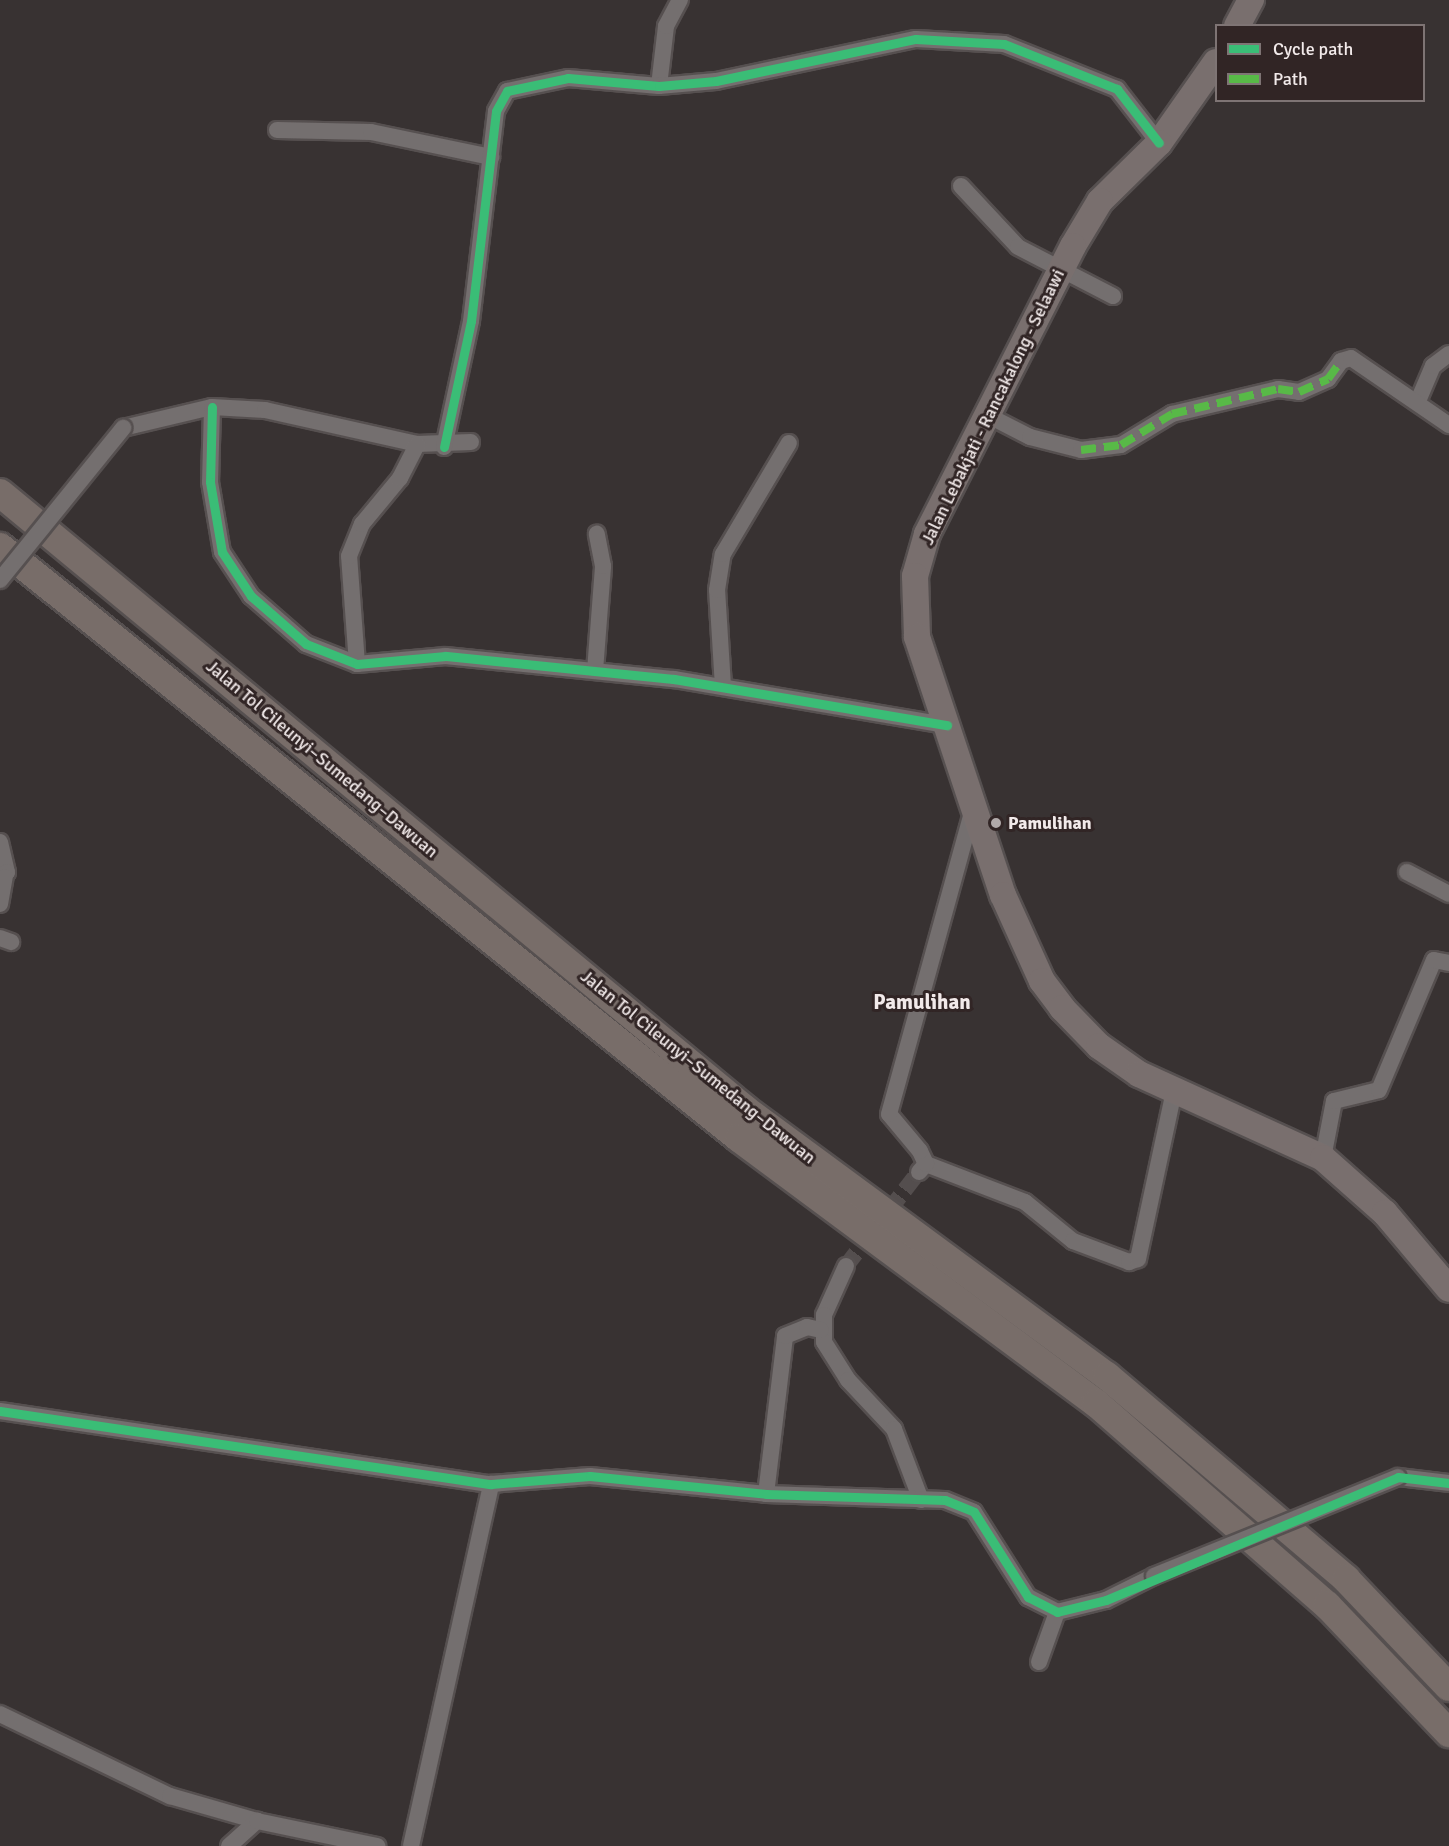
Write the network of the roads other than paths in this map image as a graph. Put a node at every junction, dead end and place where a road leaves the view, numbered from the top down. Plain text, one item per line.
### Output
1 (680, 0) edge
2 (1251, 0) edge
3 (1239, 24) edge
4 (1215, 64) edge
5 (659, 86) junction
6 (277, 130) dead end
7 (1159, 143) junction
8 (491, 156) junction
9 (961, 186) dead end
10 (1061, 269) junction
11 (1113, 296) dead end
12 (1449, 354) edge
13 (1418, 401) junction
14 (212, 407) junction
15 (987, 415) junction
16 (1449, 425) edge
17 (471, 442) dead end
18 (789, 443) dead end
19 (417, 444) junction
20 (444, 447) junction
21 (0, 493) edge
22 (597, 534) dead end
23 (0, 547) edge
24 (0, 580) edge
25 (357, 664) junction
26 (595, 671) junction
27 (723, 687) junction
28 (947, 725) junction
29 (974, 806) junction
30 (0, 842) edge
31 (1407, 872) dead end
32 (2, 877) edge
33 (1449, 894) edge
34 (0, 904) edge
35 (1449, 963) edge
36 (1174, 1091) junction
37 (1323, 1158) junction
38 (846, 1266) tunnel mouth
39 (1449, 1289) edge
40 (821, 1330) junction
41 (0, 1411) edge
42 (1449, 1483) edge
43 (491, 1484) junction
44 (766, 1494) junction
45 (921, 1500) junction
46 (1057, 1612) junction
47 (1040, 1662) dead end
48 (1449, 1687) edge
49 (0, 1714) edge
50 (1449, 1733) edge
51 (257, 1821) junction
52 (229, 1846) edge
53 (377, 1846) edge
54 (411, 1846) edge

1 - 5 street
2 - 3 main road
4 - 7 main road, Jalan Lebakjati - Rancakalong - Selaawi
5 - 7 street
5 - 8 street
6 - 8 street
7 - 10 main road, Jalan Lebakjati - Rancakalong - Selaawi
8 - 20 street
9 - 10 street
10 - 11 street
10 - 15 main road, Jalan Lebakjati - Rancakalong - Selaawi
12 - 13 street
13 - 15 street
13 - 16 street
14 - 19 street
14 - 24 street, bridge
14 - 25 street
15 - 28 main road, Jalan Lebakjati - Rancakalong - Selaawi
17 - 20 street
18 - 27 street
19 - 20 street
19 - 25 street
21 - 48 highway, Jalan Tol Cileunyi–Sumedang–Dawuan
22 - 26 street
23 - 50 highway, Jalan Tol Cileunyi–Sumedang–Dawuan
25 - 26 street
26 - 27 street
27 - 28 street
28 - 29 main road, Jalan Lebakjati - Rancakalong - Selaawi
29 - 36 main road, Jalan Lebakjati - Rancakalong - Selaawi
29 - 36 street
30 - 32 street
31 - 33 street
32 - 34 street
35 - 37 street
36 - 37 main road, Jalan Lebakjati - Rancakalong - Selaawi
37 - 39 main road, Jalan Lebakjati - Rancakalong - Selaawi
38 - 40 street
40 - 44 street
40 - 45 street
41 - 43 street
42 - 46 street, bridge
43 - 44 street
43 - 54 street
44 - 45 street
45 - 46 street
46 - 47 street
49 - 51 street
51 - 52 street
51 - 53 street

